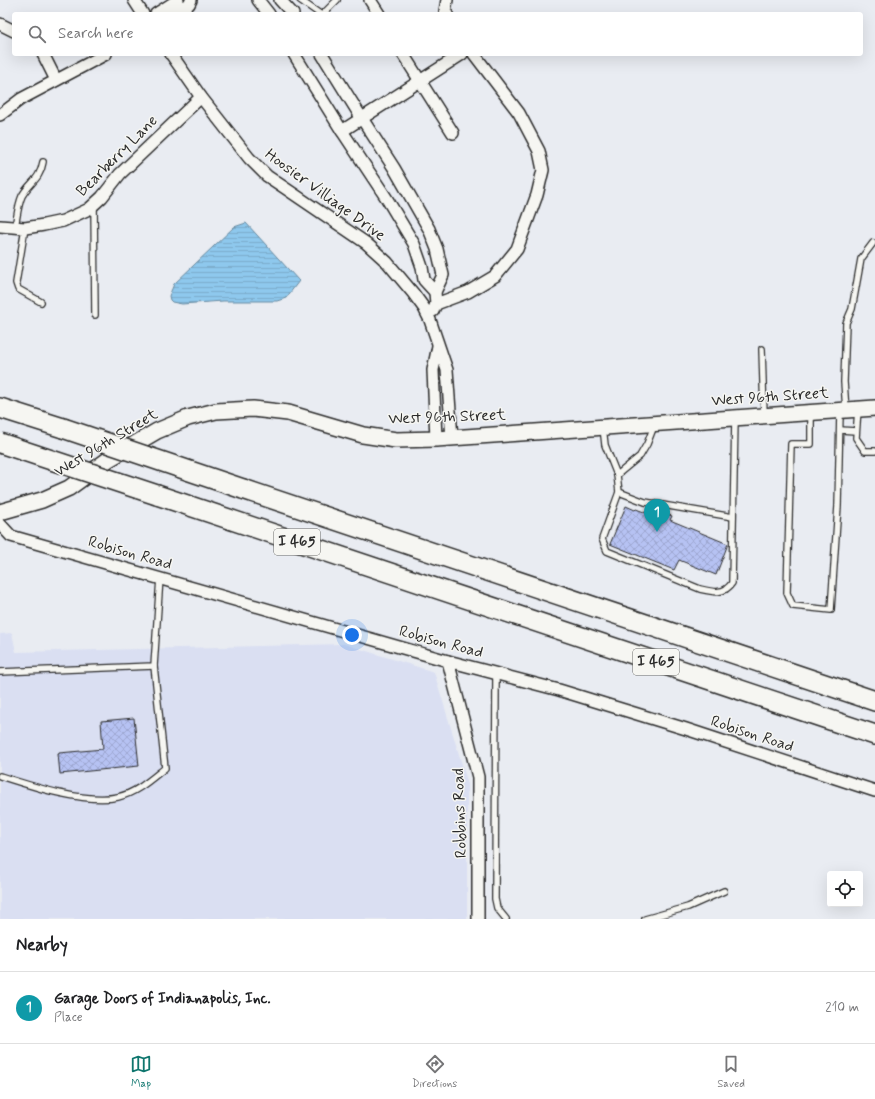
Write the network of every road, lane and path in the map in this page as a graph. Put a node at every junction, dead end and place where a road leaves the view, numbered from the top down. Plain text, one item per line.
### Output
1 (134, 0) edge
2 (178, 0) edge
3 (191, 0) edge
4 (258, 0) edge
5 (280, 0) edge
6 (300, 0) edge
7 (337, 0) edge
8 (370, 0) edge
9 (447, 0) edge
10 (142, 12) edge
11 (159, 12) edge
12 (178, 12) edge
13 (267, 12) edge
14 (291, 12) edge
15 (319, 12) edge
16 (324, 12) edge
17 (378, 12) edge
18 (445, 12) edge
19 (0, 24) edge
20 (12, 30) edge
21 (44, 56) edge
22 (102, 56) edge
23 (172, 56) edge
24 (295, 56) edge
25 (323, 56) edge
26 (405, 56) edge
27 (459, 56) edge
28 (476, 56) edge
29 (56, 80) junction
30 (420, 81) junction
31 (201, 97) junction
32 (0, 115) edge
33 (361, 117) junction
34 (342, 131) junction
35 (453, 133) dead end
36 (43, 162) dead end
37 (94, 204) junction
38 (0, 226) edge
39 (20, 227) junction
40 (874, 243) dead end
41 (435, 292) junction
42 (41, 302) dead end
43 (436, 304) junction
44 (95, 316) dead end
45 (430, 320) junction
46 (438, 345) junction
47 (762, 349) dead end
48 (0, 408) edge
49 (875, 408) edge
50 (848, 410) junction
51 (811, 412) junction
52 (764, 416) junction
53 (735, 418) junction
54 (655, 423) junction
55 (603, 427) junction
56 (840, 430) junction
57 (856, 431) junction
58 (452, 438) junction
59 (436, 439) junction
60 (0, 442) edge
61 (875, 451) edge
62 (617, 476) junction
63 (619, 492) junction
64 (0, 512) edge
65 (733, 517) junction
66 (0, 524) edge
67 (160, 578) junction
68 (448, 661) junction
69 (154, 666) junction
70 (0, 672) edge
71 (496, 674) junction
72 (875, 701) edge
73 (875, 735) edge
74 (0, 776) edge
75 (875, 792) edge
76 (724, 891) dead end
77 (478, 919) edge
78 (506, 919) edge
79 (645, 919) edge

1 - 10 street
2 - 11 street
3 - 12 street
4 - 13 street
5 - 14 street
6 - 15 lane
7 - 16 lane
8 - 17 street
9 - 18 street
19 - 20 street
21 - 29 street
22 - 29 street
23 - 31 street, Hoosier Villiage Drive
24 - 34 street
25 - 33 street
26 - 30 street
27 - 30 street
28 - 43 street
29 - 32 street
30 - 33 street
30 - 35 street
31 - 37 street, Bearberry Lane
31 - 45 street, Hoosier Villiage Drive
33 - 34 street
33 - 41 street
34 - 41 street
36 - 39 lane
37 - 39 street, Bearberry Lane
37 - 44 lane
38 - 39 street, Bearberry Lane
39 - 42 lane
40 - 50 lane
41 - 43 street
43 - 45 street
45 - 46 street, Hoosier Villiage Drive
46 - 58 street, Hoosier Villiage Drive
46 - 59 street, Hoosier Villiage Drive
47 - 52 lane
48 - 72 highway, I 465, bridge
49 - 50 street, West 96th Street
50 - 51 street, West 96th Street
50 - 56 lane
50 - 57 lane
51 - 52 street, West 96th Street
51 - 56 lane
52 - 53 street, West 96th Street
53 - 54 street, West 96th Street
53 - 65 lane
54 - 55 street, West 96th Street
54 - 62 lane
55 - 58 street, West 96th Street
55 - 62 lane
56 - 57 lane
57 - 61 lane
58 - 59 street, West 96th Street
59 - 64 street, West 96th Street
60 - 73 highway, I 465, bridge
62 - 63 lane
63 - 65 lane
63 - 65 lane
66 - 67 street, Robison Road
67 - 68 street, Robison Road
67 - 69 lane
68 - 71 street, Robison Road
68 - 77 street, Robbins Road
69 - 70 lane
69 - 74 lane
71 - 75 street, Robison Road
71 - 78 lane
76 - 79 lane

